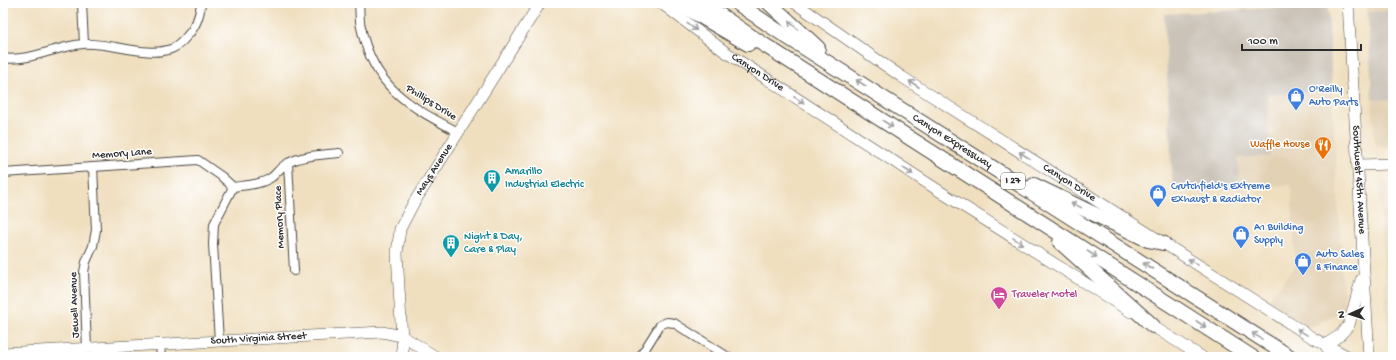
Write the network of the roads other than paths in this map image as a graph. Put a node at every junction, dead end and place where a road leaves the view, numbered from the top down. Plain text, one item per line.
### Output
1 (82, 3) edge
2 (201, 3) edge
3 (359, 3) edge
4 (540, 3) edge
5 (661, 3) edge
6 (678, 3) edge
7 (703, 3) edge
8 (737, 3) edge
9 (769, 3) edge
10 (795, 3) edge
11 (1348, 3) edge
12 (84, 44) junction
13 (3, 58) edge
14 (841, 71) junction
15 (815, 77) junction
16 (458, 132) junction
17 (339, 153) dead end
18 (979, 159) junction
19 (288, 163) junction
20 (1393, 164) edge
21 (1359, 165) junction
22 (93, 167) junction
23 (3, 173) edge
24 (233, 187) junction
25 (988, 188) junction
26 (1163, 243) junction
27 (1364, 270) junction
28 (294, 271) dead end
29 (1153, 326) junction
30 (402, 336) junction
31 (218, 341) junction
32 (160, 345) junction
33 (1325, 345) junction
34 (88, 349) junction
35 (3, 353) edge
36 (161, 357) edge
37 (403, 357) edge
38 (436, 357) edge
39 (640, 357) edge
40 (728, 357) edge
41 (1202, 357) edge
42 (1252, 357) edge
43 (1290, 357) edge
44 (1335, 357) edge
45 (1349, 357) edge
46 (1369, 357) edge

1 - 12 street
2 - 12 street
3 - 16 street, Phillips Drive
4 - 16 main road, Mays Avenue
5 -> 29 main road, Canyon Drive
6 - 15 highway
7 - 15 highway, Canyon Expressway / I 27
8 - 14 highway, Canyon Expressway / I 27
14 -> 9 highway
26 -> 10 main road, Canyon Drive
11 - 21 main road, Southwest 45th Avenue
12 - 13 street
18 -> 14 highway, Canyon Expressway / I 27
15 -> 25 highway, Canyon Expressway / I 27
16 - 30 main road, Mays Avenue
17 - 19 street
26 -> 18 highway
43 -> 18 highway, Canyon Expressway / I 27
19 - 24 street
19 - 28 street, Memory Place
20 - 21 main road
21 - 27 main road, Southwest 45th Avenue
22 - 23 street, Memory Lane
22 - 24 street, Memory Lane
22 - 34 street, Jewell Avenue
24 - 31 street
25 - 29 highway
25 -> 42 highway, Canyon Expressway / I 27
33 -> 26 main road, Canyon Drive
27 - 33 main road
27 - 46 main road, Southwest 45th Avenue
29 - 41 main road, Canyon Drive
30 - 31 main road, South Virginia Street
30 - 37 main road, Mays Avenue
30 - 38 main road, South Virginia Street
31 - 32 main road, South Virginia Street
32 - 34 main road, South Virginia Street
32 - 36 street
33 - 44 main road
33 - 45 main road, Canyon Drive
34 - 35 main road, South Virginia Street
39 - 40 street

